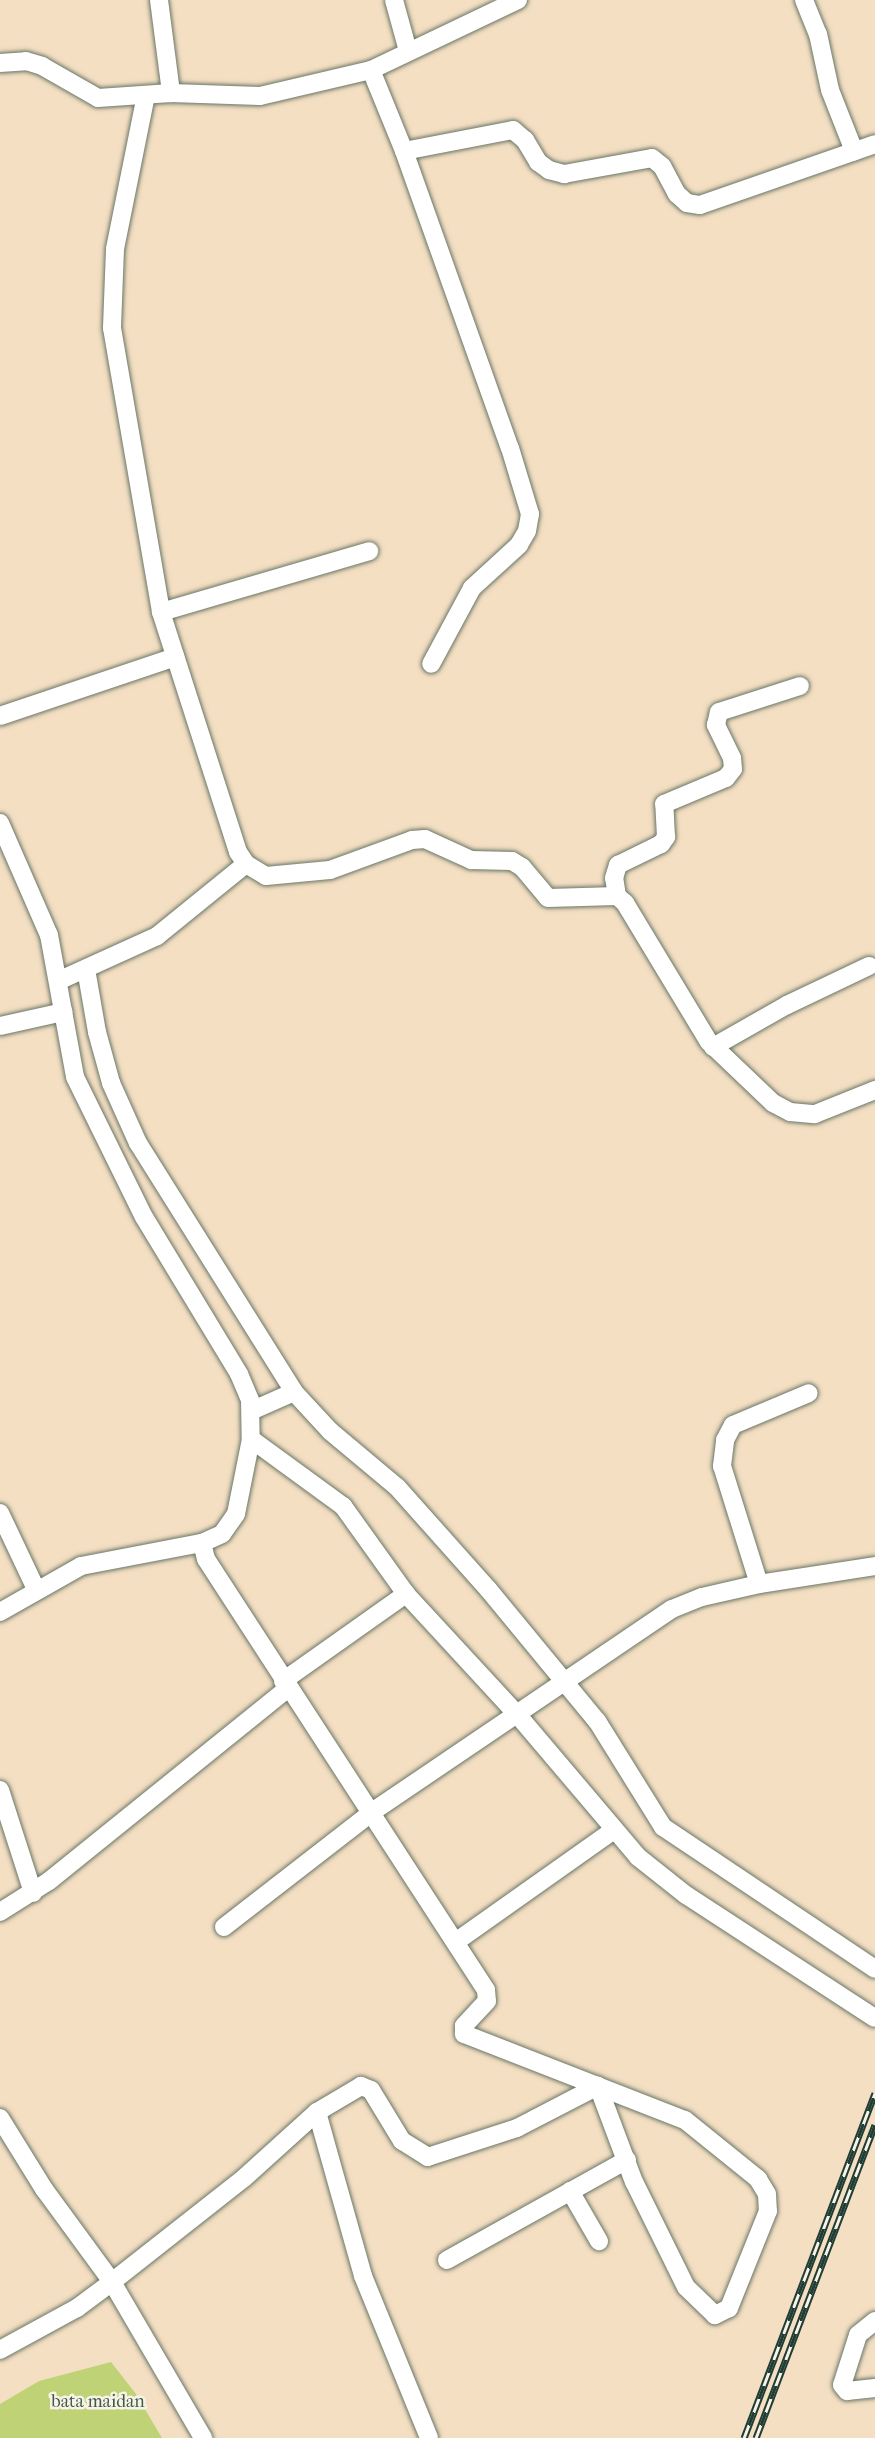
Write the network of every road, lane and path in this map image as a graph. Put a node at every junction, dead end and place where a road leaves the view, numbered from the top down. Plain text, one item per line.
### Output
1 (159, 0) edge
2 (394, 0) edge
3 (518, 0) edge
4 (804, 0) edge
5 (408, 51) junction
6 (0, 63) edge
7 (371, 70) junction
8 (171, 93) junction
9 (146, 95) junction
10 (875, 144) edge
11 (404, 151) junction
12 (854, 151) junction
13 (369, 551) dead end
14 (161, 612) junction
15 (175, 657) junction
16 (431, 664) dead end
17 (801, 686) dead end
18 (0, 717) edge
19 (0, 823) edge
20 (246, 864) junction
21 (617, 896) junction
22 (869, 966) dead end
23 (86, 969) junction
24 (58, 981) junction
25 (63, 1012) junction
26 (0, 1026) edge
27 (713, 1047) junction
28 (875, 1090) edge
29 (809, 1393) dead end
30 (290, 1394) junction
31 (251, 1411) junction
32 (251, 1440) junction
33 (0, 1513) edge
34 (202, 1543) junction
35 (875, 1566) edge
36 (759, 1584) junction
37 (36, 1589) junction
38 (406, 1593) junction
39 (0, 1612) edge
40 (286, 1684) junction
41 (557, 1685) junction
42 (516, 1713) junction
43 (0, 1790) edge
44 (372, 1812) junction
45 (614, 1830) junction
46 (33, 1893) junction
47 (0, 1912) edge
48 (224, 1927) dead end
49 (457, 1941) junction
50 (875, 1969) edge
51 (875, 2018) edge
52 (598, 2086) junction
53 (317, 2112) junction
54 (0, 2118) edge
55 (627, 2160) junction
56 (570, 2191) junction
57 (599, 2241) dead end
58 (447, 2260) dead end
59 (112, 2282) junction
60 (875, 2321) edge
61 (0, 2350) edge
62 (875, 2388) edge
63 (203, 2438) edge
64 (429, 2438) edge

1 - 8 street
2 - 5 street
3 - 5 street
4 - 12 street
5 - 7 street
6 - 9 street
7 - 8 street
7 - 11 street
8 - 9 street
9 - 14 street
10 - 12 street
11 - 12 street
11 - 16 street
13 - 14 street
14 - 15 street
15 - 18 street
15 - 20 street
17 - 21 street
19 - 24 street
20 - 21 street
20 - 23 street
21 - 27 street
22 - 27 street
23 - 24 street
23 - 30 street
24 - 25 street
25 - 26 street
25 - 31 street
27 - 28 street
29 - 36 street
30 - 31 street
30 - 41 street
31 - 32 street
32 - 34 street
32 - 38 street
33 - 37 street
34 - 37 street
34 - 40 street
35 - 36 street
36 - 41 street
37 - 39 street
38 - 40 street
38 - 42 street
40 - 44 street
40 - 46 street
41 - 42 street
41 - 50 street
42 - 44 street
42 - 45 street
43 - 46 street
44 - 48 street
44 - 49 street
45 - 49 street
45 - 51 street
46 - 47 street
49 - 52 street
52 - 53 street
52 - 55 street
52 - 55 street
53 - 59 street
53 - 64 street
54 - 59 street
55 - 56 street
56 - 57 street
56 - 58 street
59 - 61 street
59 - 63 street
60 - 62 street

